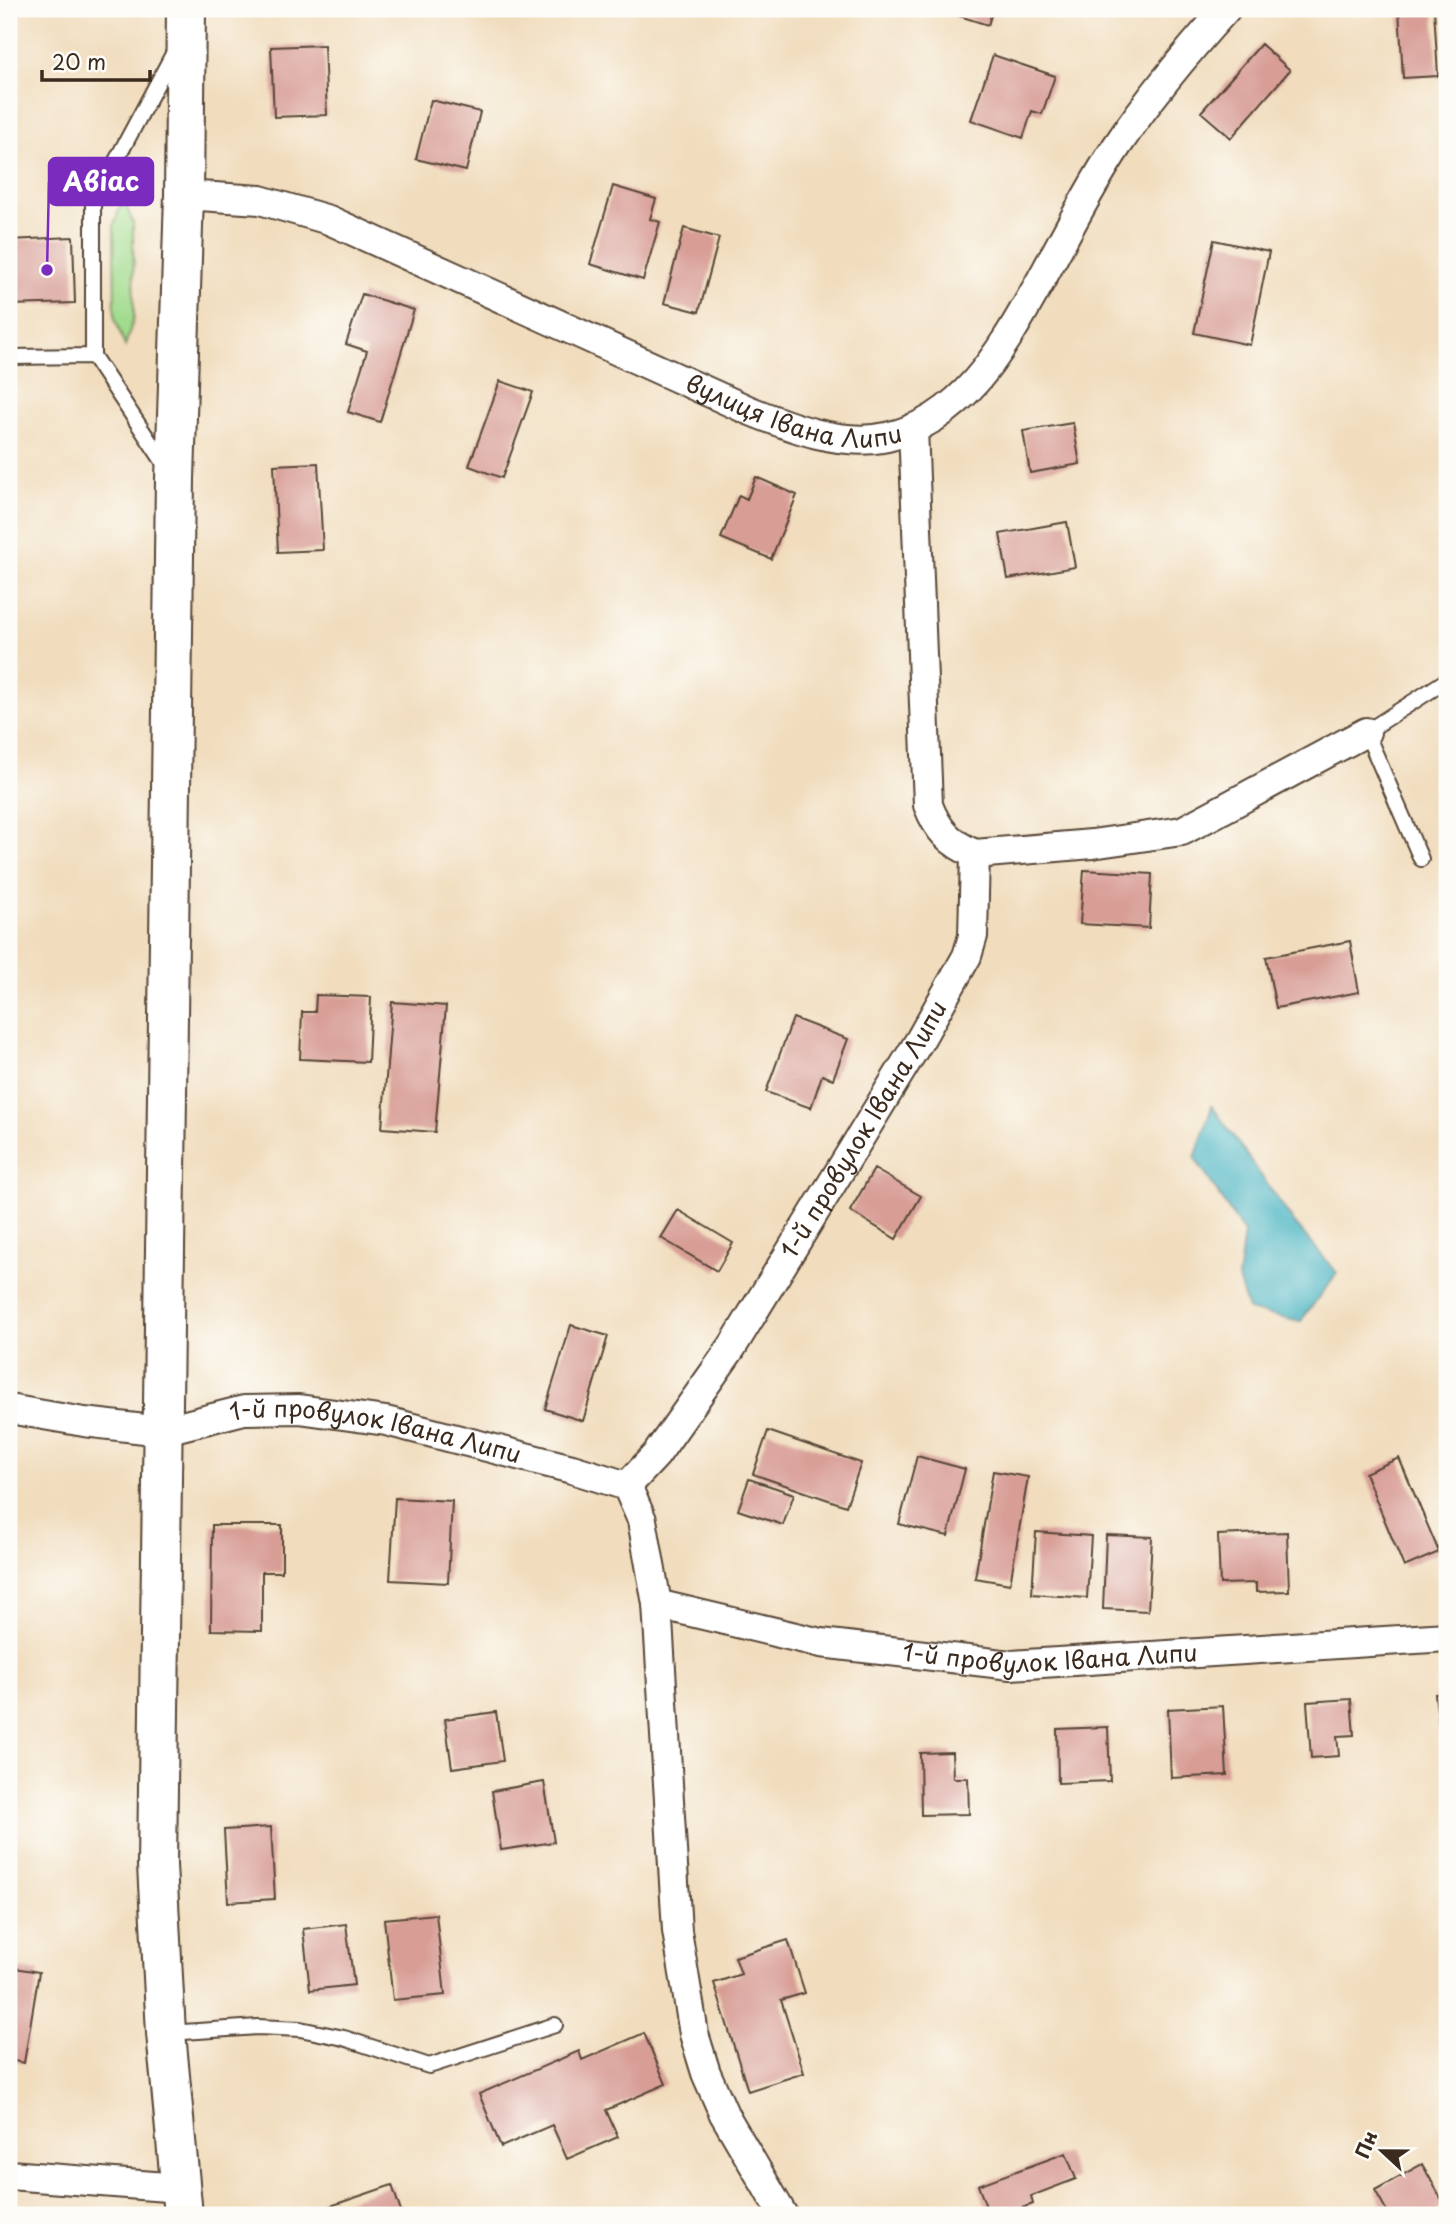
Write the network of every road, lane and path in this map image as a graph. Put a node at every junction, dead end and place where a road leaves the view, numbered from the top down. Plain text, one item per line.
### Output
1 (1226, 9) edge
2 (185, 16) edge
3 (184, 195) junction
4 (93, 356) junction
5 (9, 357) edge
6 (913, 428) junction
7 (175, 479) junction
8 (1447, 681) edge
9 (1366, 732) junction
10 (975, 854) junction
11 (1421, 859) dead end
12 (9, 1409) edge
13 (162, 1431) junction
14 (626, 1486) junction
15 (657, 1604) junction
16 (1447, 1637) edge
17 (555, 2025) dead end
18 (166, 2033) junction
19 (9, 2175) edge
20 (182, 2202) edge
21 (783, 2215) edge

1 - 6 street, вулиця Івана Липи
2 - 3 highway
2 - 4 lane
3 - 6 street, вулиця Івана Липи
3 - 7 highway
4 - 5 lane
4 - 7 lane
6 - 10 street
7 - 13 highway
8 - 9 lane
9 - 10 street
9 - 11 lane
10 - 14 street, 1-й провулок Івана Липи
12 - 13 street
13 - 14 street, 1-й провулок Івана Липи
13 - 18 highway
14 - 15 street
15 - 16 street, 1-й провулок Івана Липи
15 - 21 street
17 - 18 lane
18 - 20 highway
19 - 20 street

